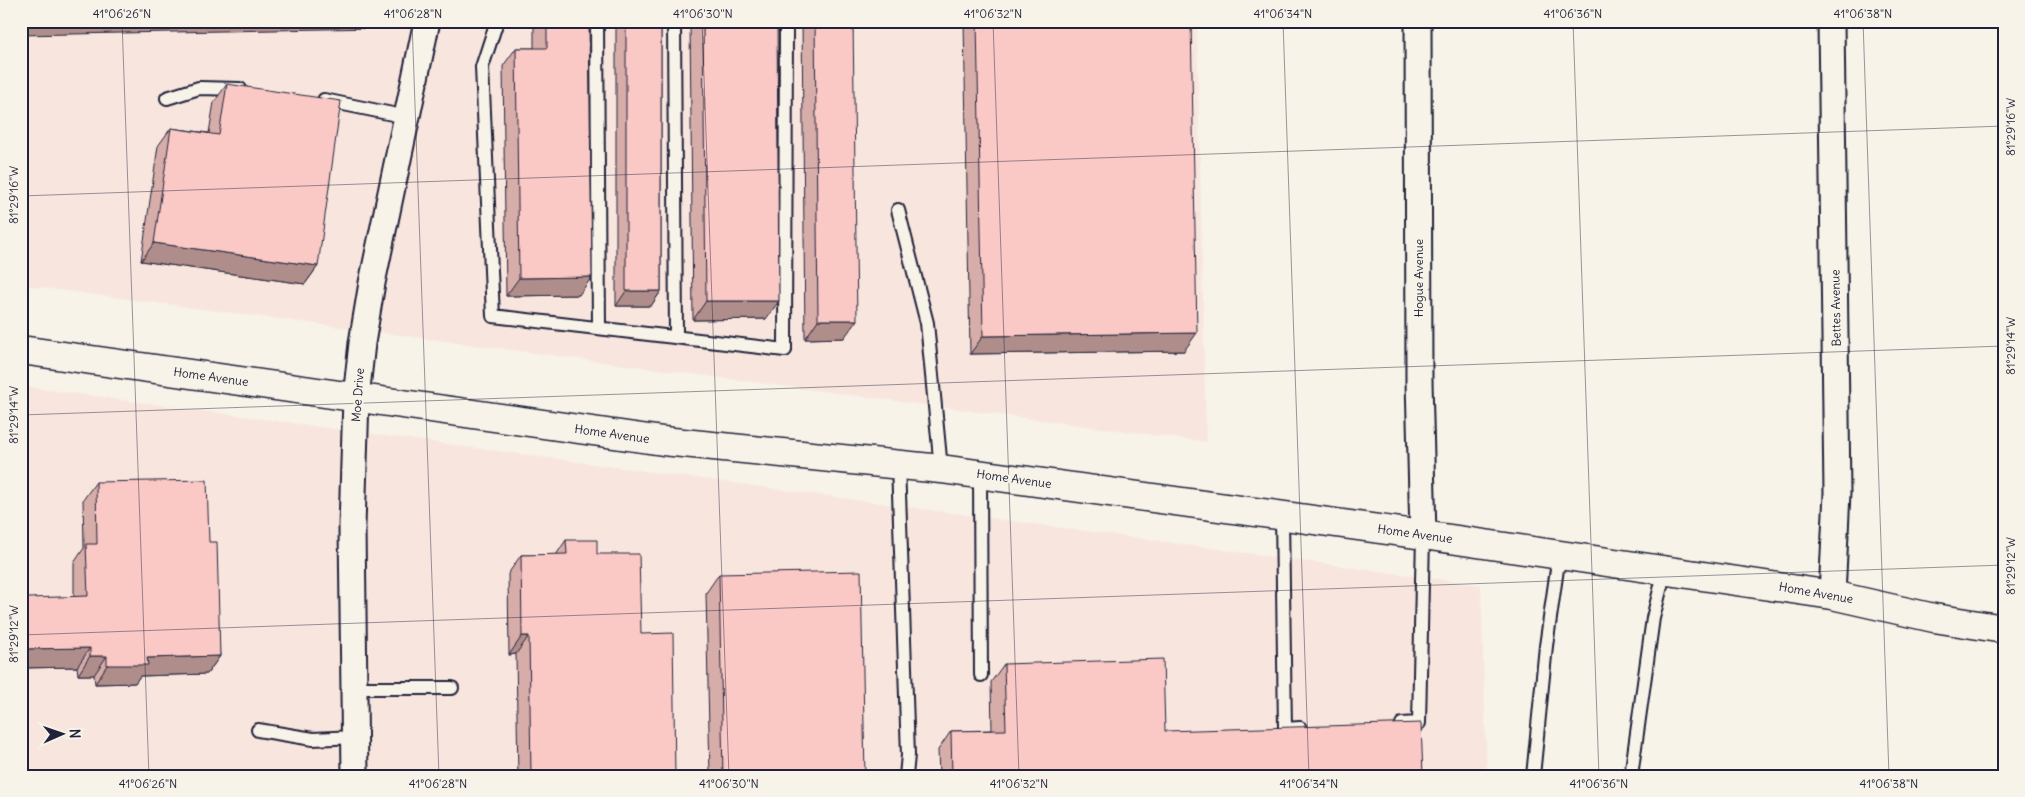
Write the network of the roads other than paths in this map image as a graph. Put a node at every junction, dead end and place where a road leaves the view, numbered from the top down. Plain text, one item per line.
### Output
1 (427, 21) edge
2 (497, 21) edge
3 (597, 21) edge
4 (674, 21) edge
5 (786, 21) edge
6 (1418, 21) edge
7 (1831, 21) edge
8 (250, 90) edge
9 (308, 97) edge
10 (166, 98) dead end
11 (407, 116) junction
12 (898, 210) dead end
13 (599, 328) junction
14 (676, 337) junction
15 (21, 350) edge
16 (356, 398) junction
17 (898, 464) junction
18 (941, 469) junction
19 (980, 474) junction
20 (1282, 516) junction
21 (1423, 535) junction
22 (1559, 555) junction
23 (1665, 570) junction
24 (1832, 594) junction
25 (2004, 628) edge
26 (980, 675) dead end
27 (354, 688) junction
28 (452, 688) dead end
29 (1390, 725) edge
30 (1314, 728) edge
31 (258, 730) dead end
32 (355, 737) junction
33 (355, 776) edge
34 (906, 776) edge
35 (1533, 776) edge
36 (1631, 776) edge

1 - 11 street, Moe Drive
2 - 13 lane
3 - 13 lane
4 - 14 lane
5 - 14 lane
6 - 21 street, Hogue Avenue
7 - 24 street, Bettes Avenue
8 - 10 lane
9 - 11 lane
11 - 16 street, Moe Drive
12 - 18 lane
13 - 14 lane
15 - 16 street, Home Avenue
16 - 17 street, Home Avenue
16 - 27 street, Moe Drive
17 - 18 street, Home Avenue
17 - 34 lane
18 - 19 street, Home Avenue
19 - 20 street, Home Avenue
19 - 26 lane
20 - 21 street, Home Avenue
20 - 30 lane
21 - 22 street, Home Avenue
21 - 29 lane
22 - 23 street, Home Avenue
22 - 35 lane
23 - 24 street, Home Avenue
23 - 36 lane
24 - 25 street, Home Avenue
27 - 28 lane
27 - 32 street, Moe Drive
31 - 32 lane
32 - 33 street, Moe Drive

